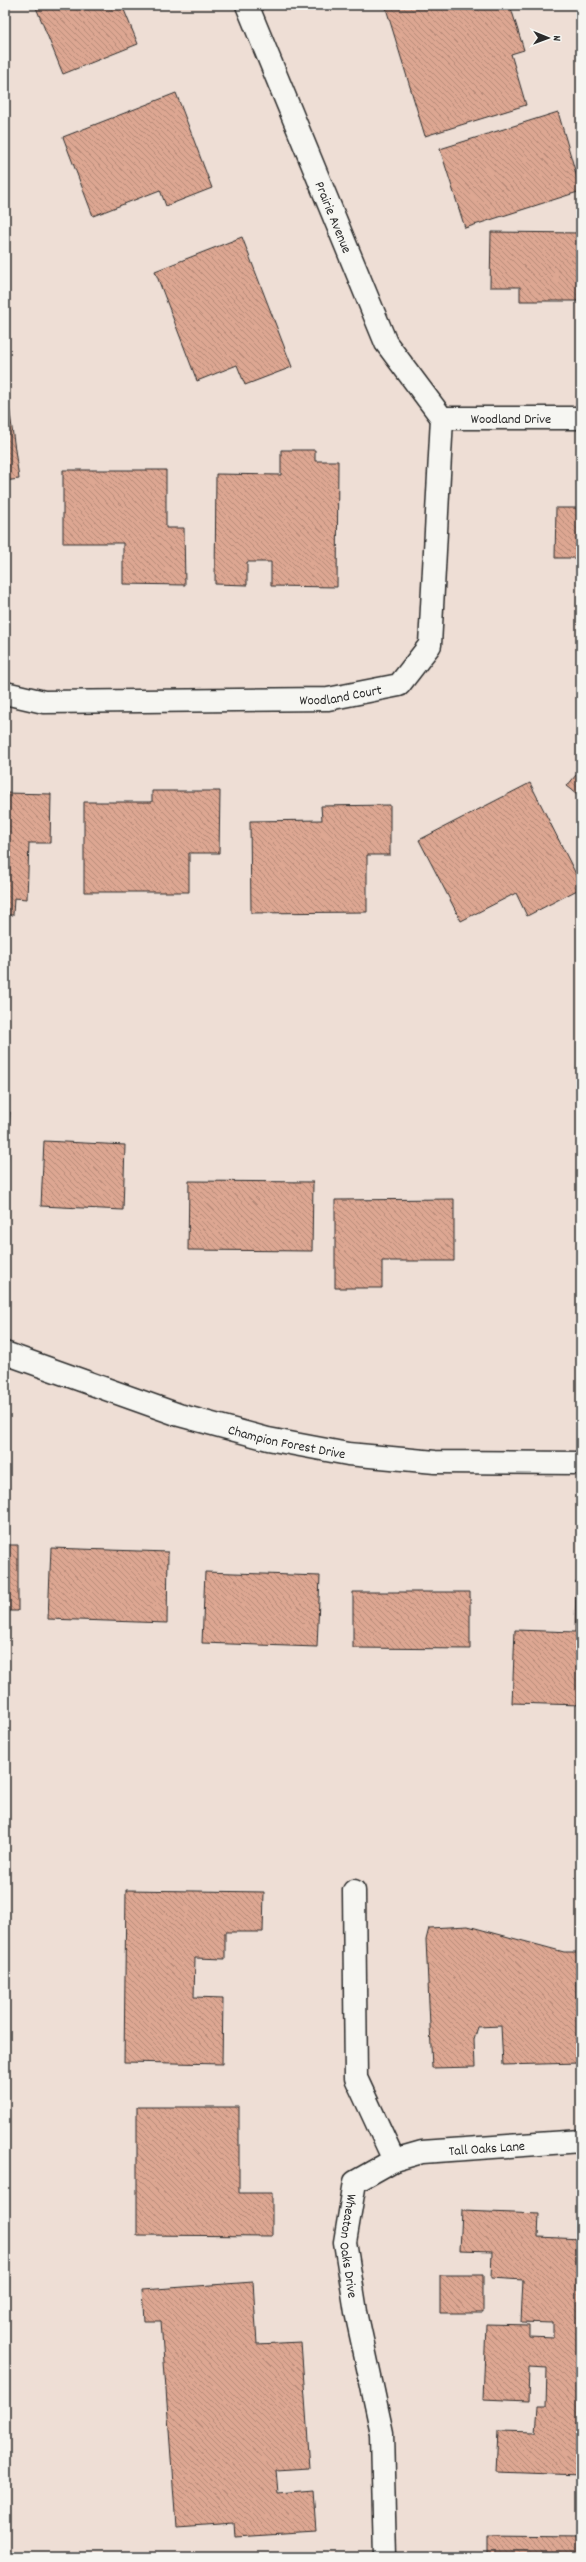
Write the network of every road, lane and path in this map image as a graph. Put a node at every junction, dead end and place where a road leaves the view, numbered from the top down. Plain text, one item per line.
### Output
1 (247, 5) edge
2 (442, 418) junction
3 (581, 418) edge
4 (5, 693) edge
5 (5, 1353) edge
6 (581, 1463) edge
7 (354, 1891) dead end
8 (581, 2142) edge
9 (394, 2160) junction
10 (385, 2557) edge

1 - 2 street, Prairie Avenue
2 - 3 street, Woodland Drive
2 - 4 street, Woodland Court
5 - 6 street, Champion Forest Drive
7 - 9 street
8 - 9 street, Tall Oaks Lane
9 - 10 street, Wheaton Oaks Drive

